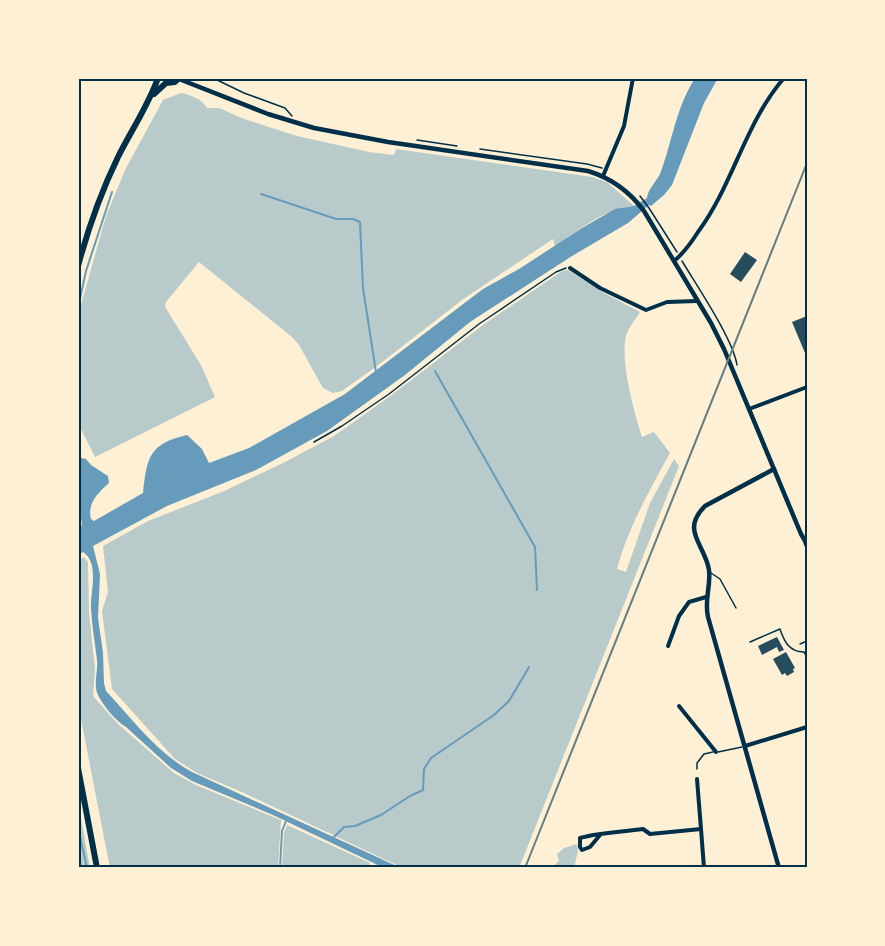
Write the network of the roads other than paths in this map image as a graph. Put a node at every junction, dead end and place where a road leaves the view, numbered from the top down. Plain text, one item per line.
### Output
1 (158, 78) edge
2 (179, 78) edge
3 (191, 78) edge
4 (633, 78) edge
5 (784, 78) edge
6 (166, 83) junction
7 (200, 86) junction
8 (152, 96) junction
9 (603, 176) junction
10 (674, 261) junction
11 (78, 266) edge
12 (570, 268) road end
13 (697, 301) junction
14 (807, 387) edge
15 (749, 410) junction
16 (774, 469) junction
17 (805, 539) edge
18 (807, 547) edge
19 (709, 573) junction
20 (706, 597) junction
21 (736, 608) dead end
22 (806, 642) edge
23 (800, 645) dead end
24 (668, 646) dead end
25 (807, 648) edge
26 (679, 706) dead end
27 (807, 727) edge
28 (745, 746) junction
29 (716, 752) junction
30 (78, 768) edge
31 (697, 769) dead end
32 (697, 779) dead end
33 (701, 829) junction
34 (600, 835) junction
35 (98, 868) edge
36 (705, 868) edge
37 (779, 868) edge

1 - 6 main road
1 - 8 main road
2 - 6 main road
2 - 7 street
3 - 7 street
4 - 9 street
5 - 10 street
6 - 8 main road
7 - 9 street
8 - 11 main road
9 - 10 street
10 - 13 street
12 - 13 street
13 - 15 street
14 - 15 street
15 - 16 street
16 - 17 street
16 - 19 street
17 - 18 street
19 - 20 street
19 - 21 lane
20 - 24 street
20 - 28 street
22 - 23 lane
22 - 25 lane
26 - 29 street
27 - 28 street
28 - 29 lane
28 - 37 street
29 - 31 lane
30 - 35 main road
32 - 33 street
33 - 34 street
33 - 36 street
34 - 34 street

